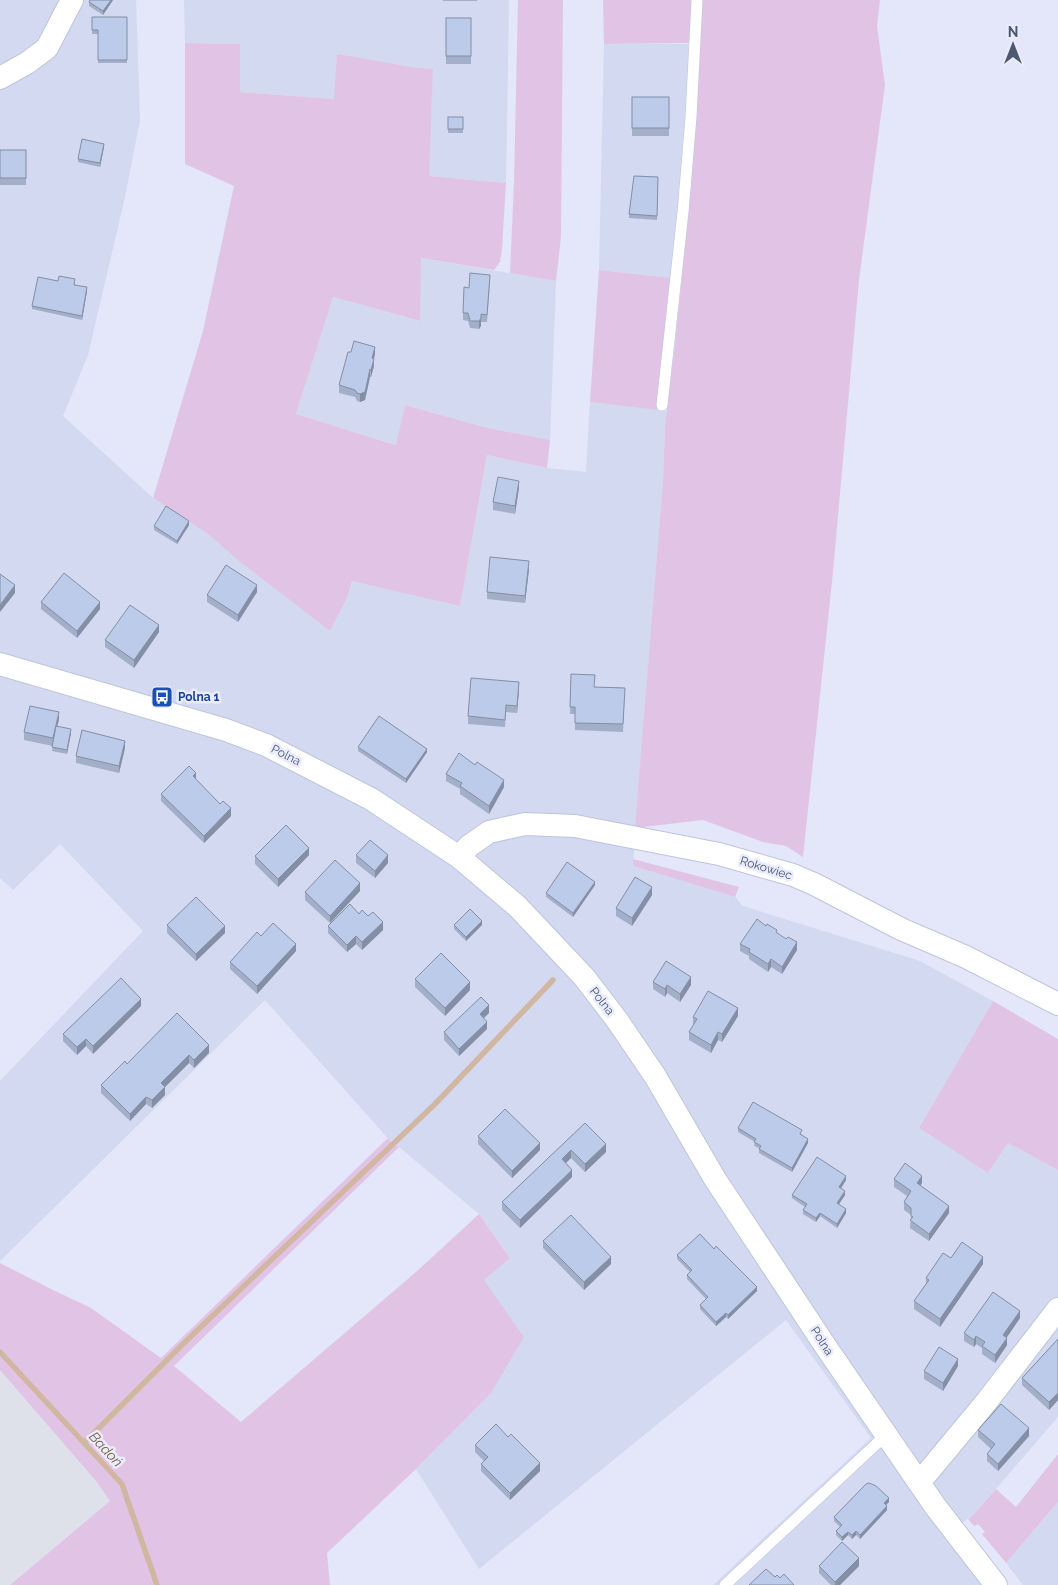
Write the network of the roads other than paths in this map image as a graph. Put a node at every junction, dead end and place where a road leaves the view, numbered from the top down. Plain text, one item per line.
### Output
1 (72, 0) edge
2 (697, 0) edge
3 (0, 78) edge
4 (662, 405) dead end
5 (0, 664) edge
6 (459, 857) junction
7 (1058, 1004) edge
8 (1058, 1309) edge
9 (886, 1435) junction
10 (918, 1482) junction
11 (725, 1585) edge
12 (996, 1585) edge

1 - 3 street
2 - 4 lane
5 - 6 street, Polna
6 - 7 street, Rokowiec
6 - 9 street, Polna
8 - 10 street
9 - 10 street, Polna
9 - 11 lane
10 - 12 street, Polna

